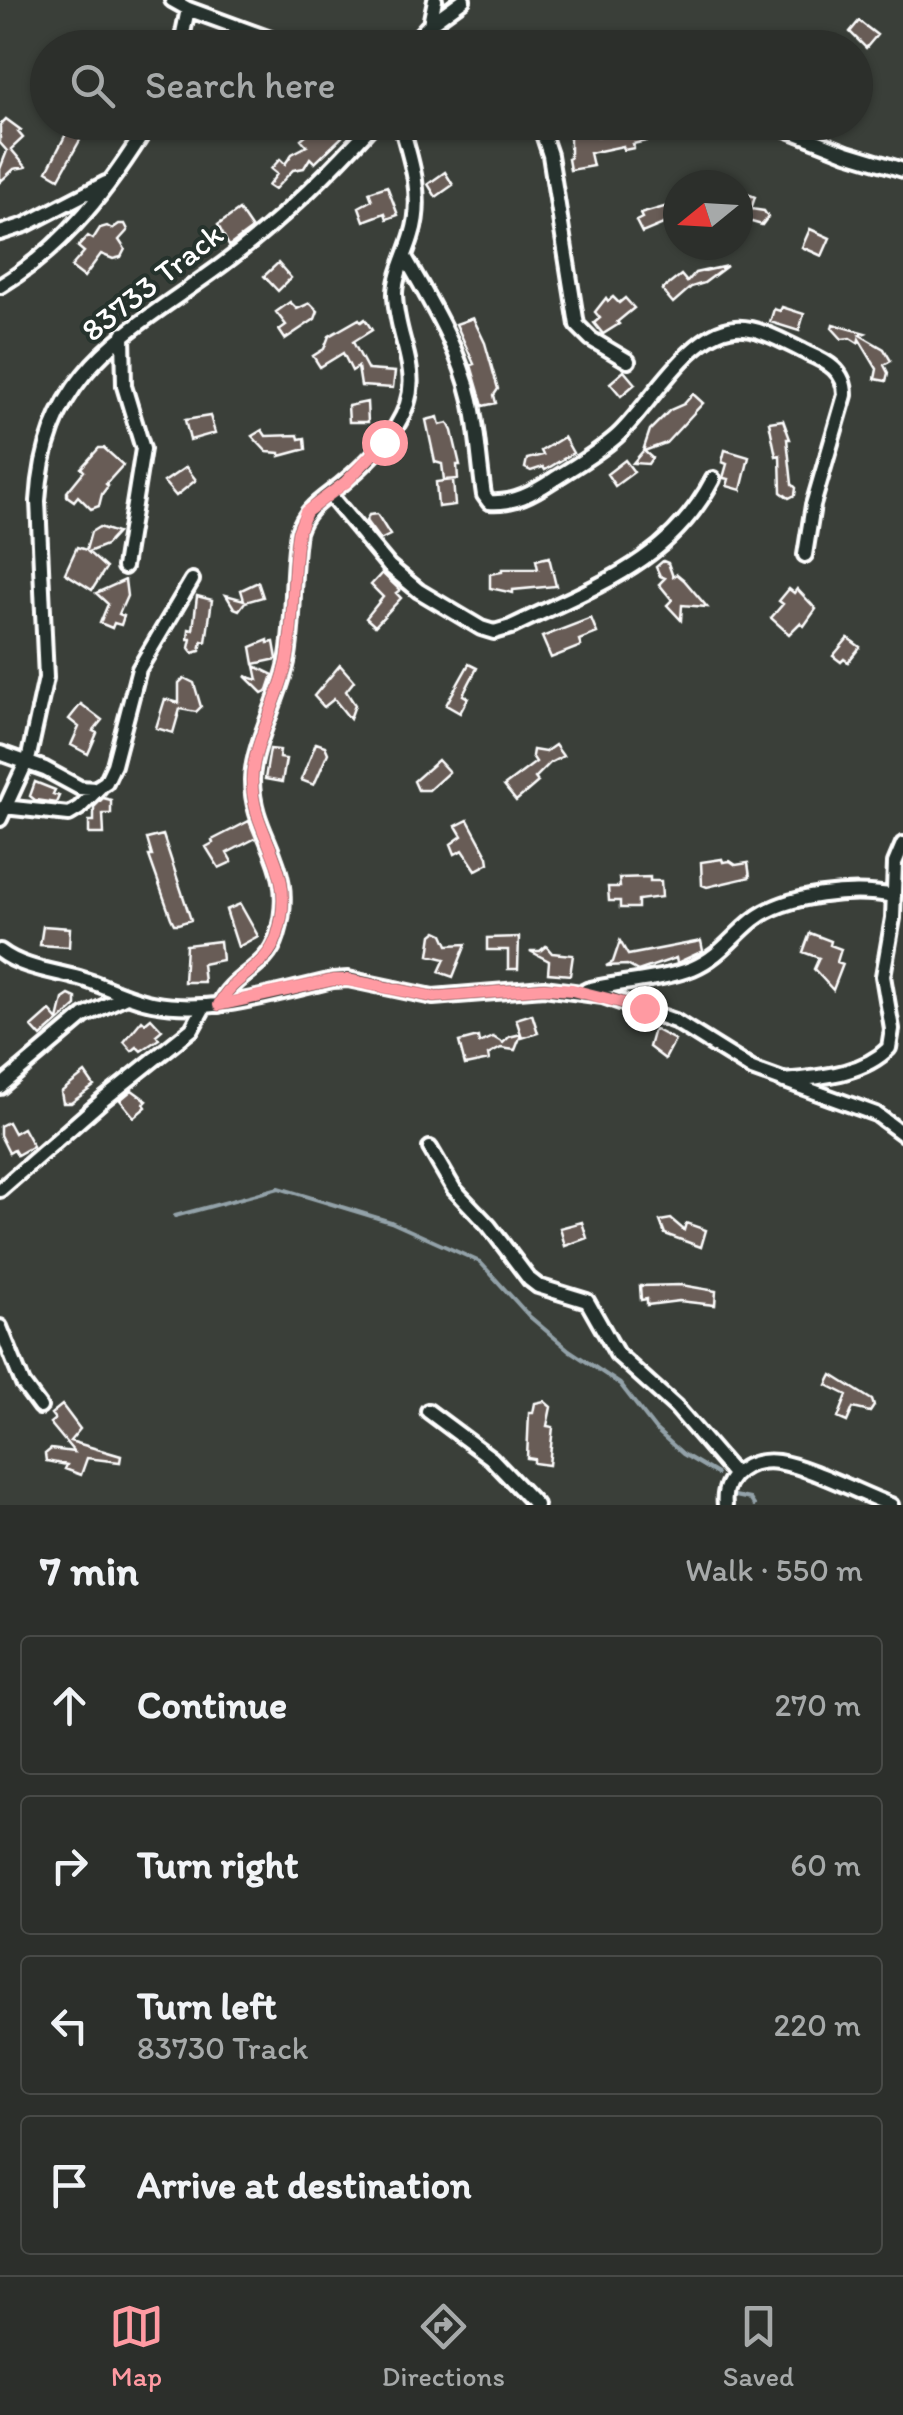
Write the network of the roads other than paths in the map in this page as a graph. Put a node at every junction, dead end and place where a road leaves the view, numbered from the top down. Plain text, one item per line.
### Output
1 (172, 0) edge
2 (434, 0) edge
3 (463, 0) edge
4 (188, 9) junction
5 (430, 24) junction
6 (184, 30) edge
7 (245, 30) edge
8 (424, 30) edge
9 (138, 140) edge
10 (358, 140) edge
11 (405, 140) edge
12 (545, 140) edge
13 (814, 140) edge
14 (903, 170) edge
15 (114, 178) junction
16 (0, 232) edge
17 (404, 257) junction
18 (0, 286) edge
19 (124, 334) junction
20 (628, 360) dead end
21 (714, 479) dead end
22 (329, 494) junction
23 (806, 555) dead end
24 (124, 567) dead end
25 (192, 580) dead end
26 (0, 753) edge
27 (26, 764) junction
28 (100, 787) junction
29 (2, 813) edge
30 (903, 844) edge
31 (894, 896) junction
32 (0, 951) edge
33 (580, 991) junction
34 (126, 996) junction
35 (219, 1005) junction
36 (204, 1007) junction
37 (782, 1081) junction
38 (0, 1087) edge
39 (903, 1134) edge
40 (430, 1148) dead end
41 (0, 1190) edge
42 (0, 1327) edge
43 (40, 1406) dead end
44 (428, 1411) dead end
45 (734, 1474) junction
46 (536, 1505) edge
47 (725, 1505) edge
48 (891, 1505) edge

1 - 4 street
2 - 5 street
3 - 5 street
4 - 6 street
4 - 7 street
5 - 8 street
9 - 15 street
10 - 19 street, 83733 Track
11 - 17 street
12 - 20 street
13 - 14 street
15 - 16 street
15 - 18 street
17 - 22 street
17 - 23 street
19 - 24 street
19 - 27 street, 83733 Track
21 - 22 street
22 - 35 street
25 - 28 street
26 - 27 street
27 - 28 street
27 - 29 street, 83733 Track
28 - 29 street
30 - 31 street
31 - 33 street
31 - 37 street
32 - 34 street
33 - 35 street
33 - 37 street
34 - 36 street
34 - 38 street
35 - 36 street
36 - 41 street
37 - 39 street
40 - 45 street
42 - 43 street
44 - 46 street
45 - 47 street
45 - 48 street

